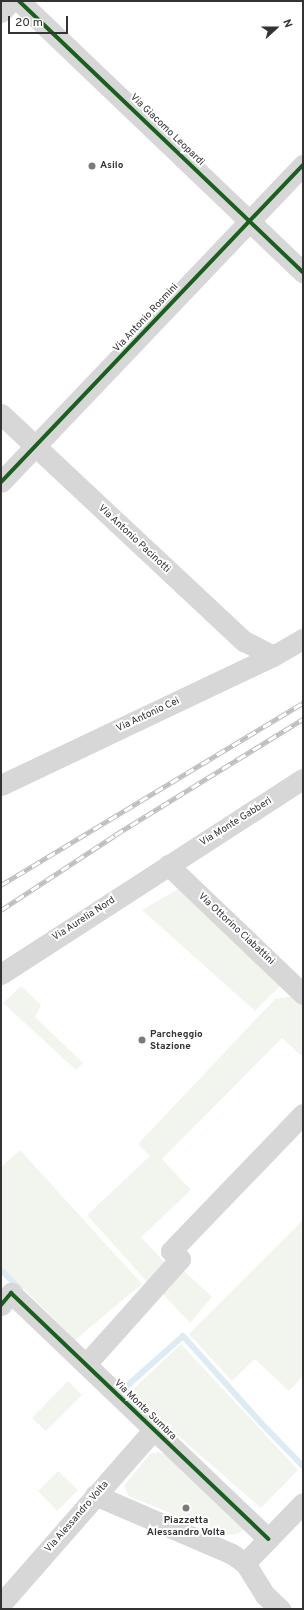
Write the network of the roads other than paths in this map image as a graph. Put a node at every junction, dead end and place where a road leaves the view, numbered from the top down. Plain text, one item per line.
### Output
1 (12, 1) edge
2 (19, 1) edge
3 (1, 12) edge
4 (303, 165) edge
5 (249, 220) junction
6 (303, 272) edge
7 (1, 414) edge
8 (36, 446) junction
9 (1, 482) edge
10 (300, 639) edge
11 (273, 656) junction
12 (303, 779) edge
13 (1, 785) edge
14 (168, 865) junction
15 (1, 974) edge
16 (303, 994) edge
17 (299, 1126) edge
18 (6, 1299) edge
19 (86, 1364) junction
20 (154, 1429) junction
21 (95, 1495) junction
22 (303, 1503) edge
23 (268, 1539) junction
24 (245, 1563) junction
25 (1, 1604) edge
26 (277, 1608) edge

1 - 3 street
2 - 5 street, Via Giacomo Leopardi
4 - 5 street, Via Antonio Rosmini
5 - 6 street, Via Giacomo Leopardi
5 - 8 street, Via Antonio Rosmini
7 - 8 street, Via Antonio Pacinotti
8 - 9 street, Via Antonio Rosmini
8 - 11 street, Via Antonio Pacinotti
10 - 11 street, Via Antonio Cei
11 - 13 street, Via Antonio Cei
12 - 14 street, Via Monte Gabberi
14 - 15 street, Via Aurelia Nord
14 - 16 street, Via Ottorino Ciabattini
17 - 19 street
18 - 19 street, Via Monte Sumbra
19 - 20 street, Via Monte Sumbra
20 - 21 street, Via Alessandro Volta
20 - 23 street, Via Monte Sumbra
21 - 24 street
21 - 25 street, Via Alessandro Volta
22 - 23 street
23 - 24 street
24 - 26 street

